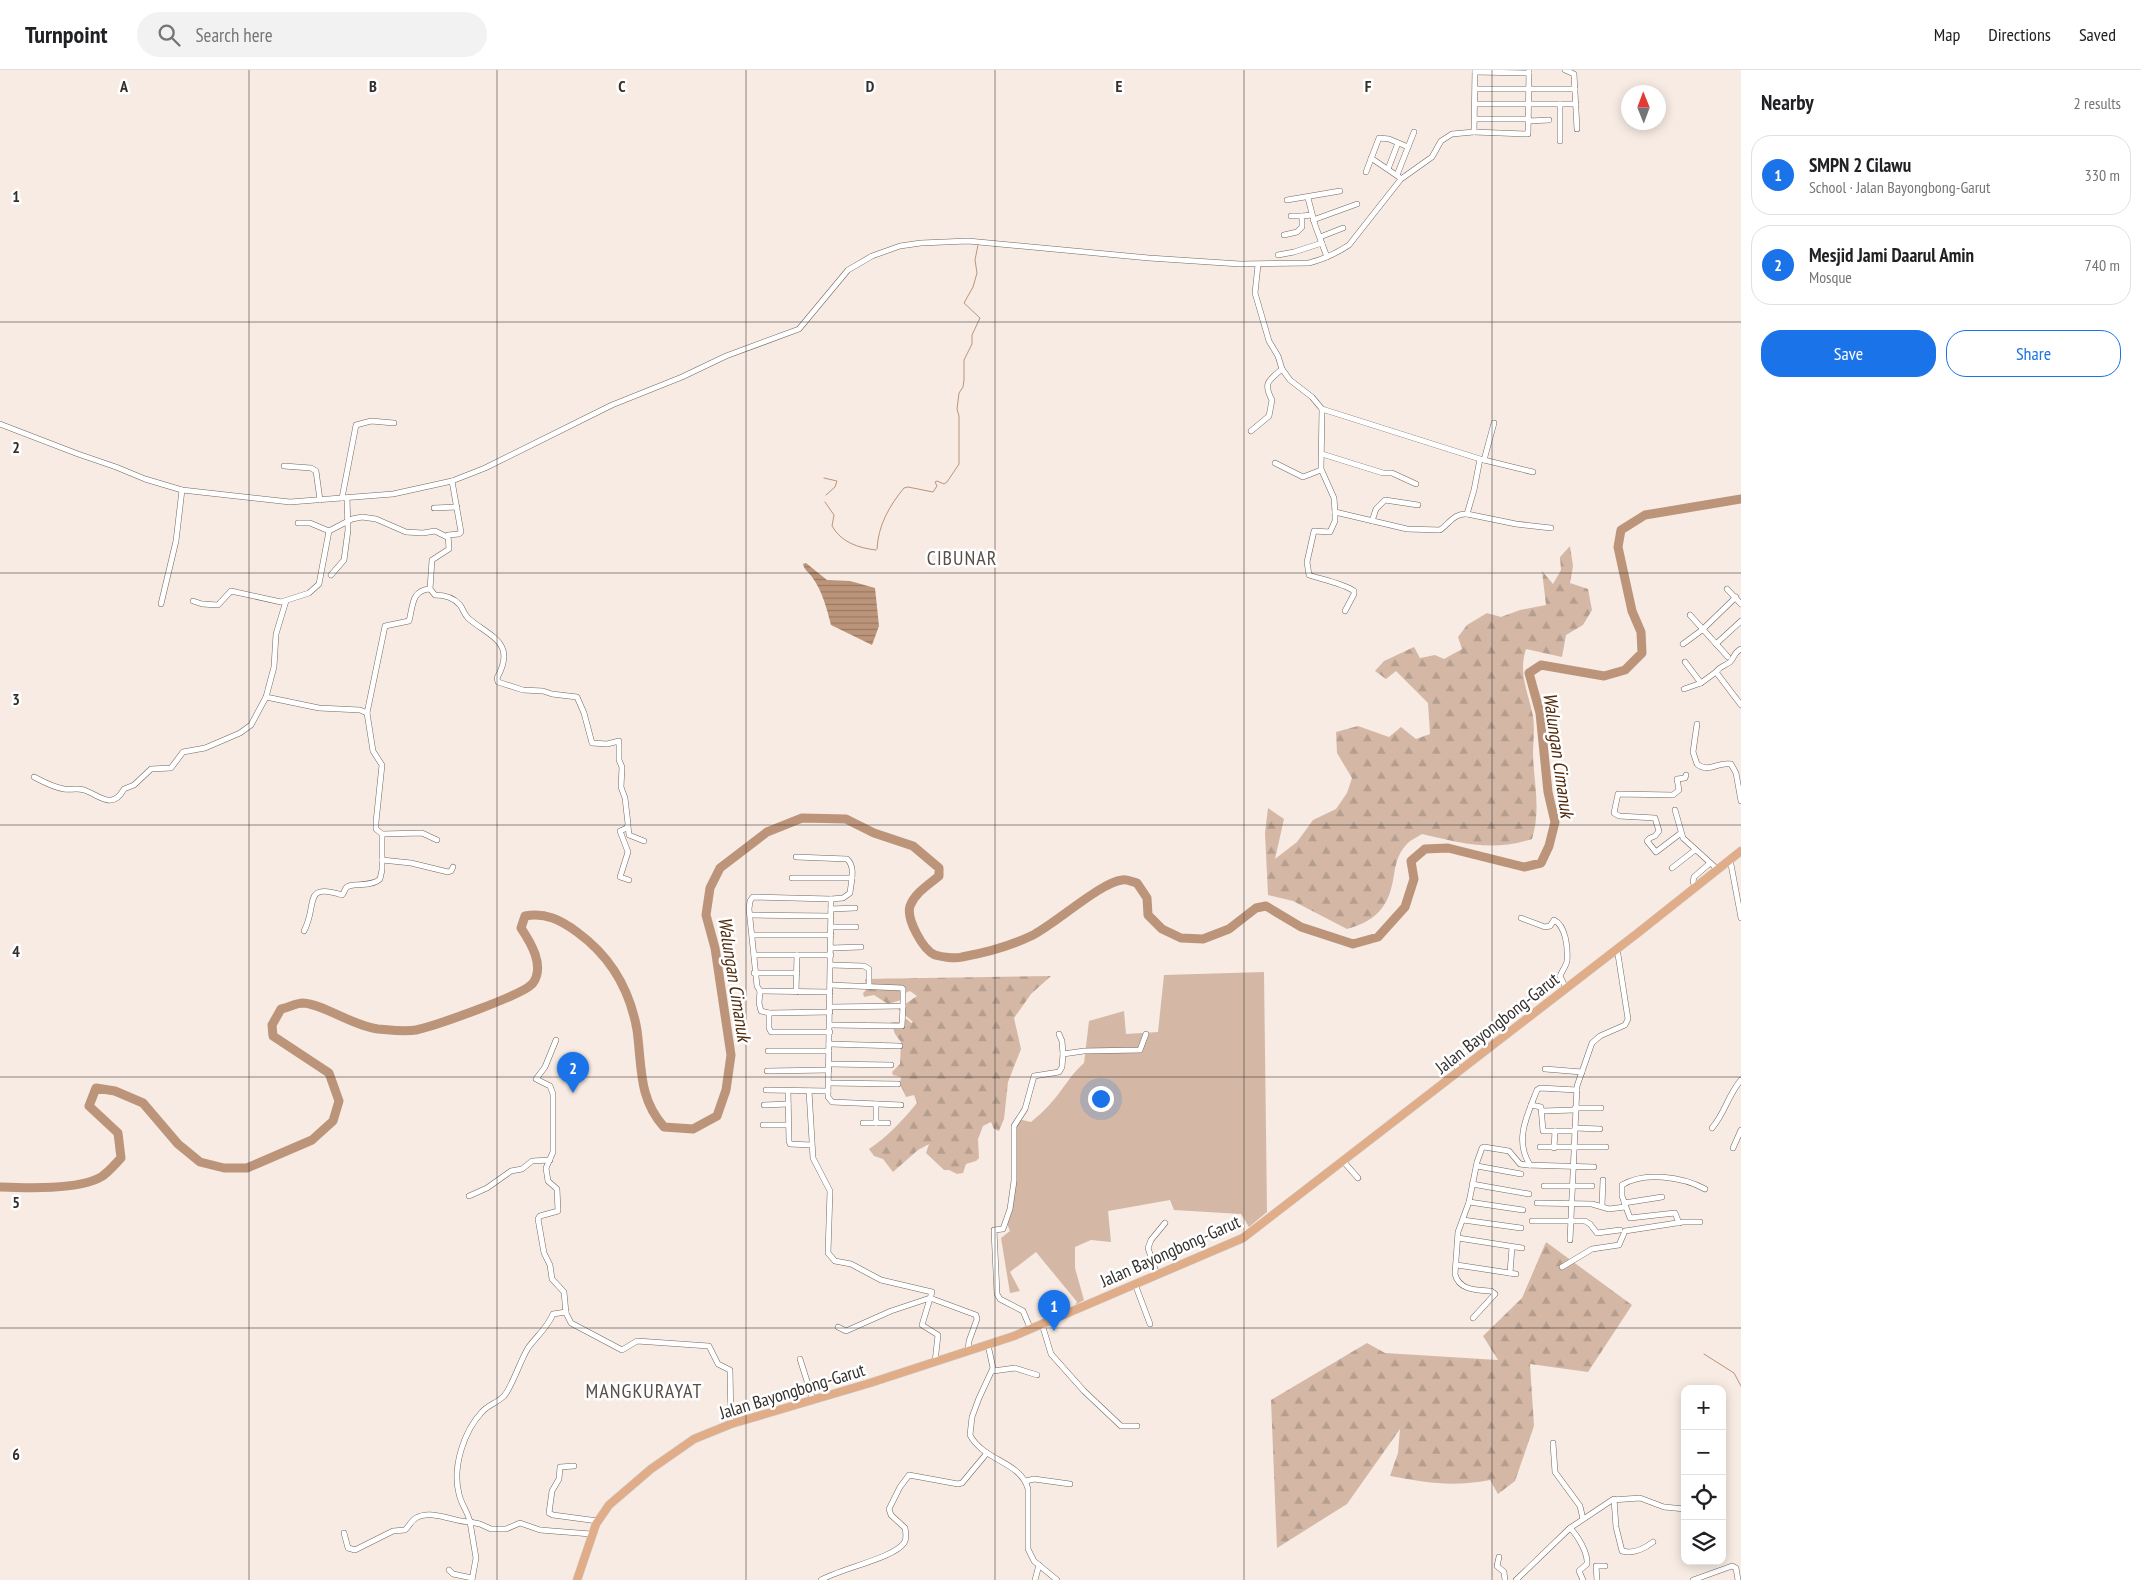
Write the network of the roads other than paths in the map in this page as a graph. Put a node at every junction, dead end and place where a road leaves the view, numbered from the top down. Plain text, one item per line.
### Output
1 (1566, 70) edge
2 (1475, 71) edge
3 (1529, 72) edge
4 (1574, 72) edge
5 (1529, 88) junction
6 (1476, 89) junction
7 (1575, 89) junction
8 (1476, 104) junction
9 (1529, 104) junction
10 (1560, 104) junction
11 (1576, 104) junction
12 (1476, 120) junction
13 (1529, 120) junction
14 (1549, 120) dead end
15 (1577, 129) dead end
16 (1414, 132) dead end
17 (1474, 132) junction
18 (1560, 140) dead end
19 (1398, 143) junction
20 (1408, 148) junction
21 (1371, 158) junction
22 (1388, 168) junction
23 (1366, 172) dead end
24 (1399, 177) junction
25 (1340, 191) dead end
26 (1308, 198) junction
27 (1288, 200) dead end
28 (1357, 204) dead end
29 (1291, 216) dead end
30 (1302, 216) junction
31 (1313, 217) junction
32 (1343, 228) dead end
33 (1284, 235) dead end
34 (1321, 240) junction
35 (1278, 255) dead end
36 (1327, 257) junction
37 (1258, 265) junction
38 (1282, 369) junction
39 (1322, 409) junction
40 (394, 423) dead end
41 (1494, 423) dead end
42 (0, 424) edge
43 (1251, 432) dead end
44 (1322, 454) junction
45 (1482, 459) junction
46 (1275, 463) dead end
47 (284, 466) dead end
48 (1321, 470) junction
49 (1533, 472) dead end
50 (452, 481) junction
51 (1416, 484) dead end
52 (182, 490) junction
53 (344, 498) junction
54 (320, 500) junction
55 (1418, 505) dead end
56 (457, 507) junction
57 (434, 508) dead end
58 (1335, 512) junction
59 (1467, 514) junction
60 (348, 520) junction
61 (1372, 521) junction
62 (298, 523) dead end
63 (1551, 528) dead end
64 (328, 531) junction
65 (447, 537) junction
66 (331, 575) dead end
67 (430, 589) junction
68 (1727, 589) dead end
69 (1736, 598) junction
70 (193, 601) dead end
71 (286, 601) junction
72 (161, 604) dead end
73 (1741, 604) edge
74 (1345, 611) dead end
75 (1690, 615) dead end
76 (1741, 621) edge
77 (1702, 630) junction
78 (1683, 644) dead end
79 (1716, 644) junction
80 (1741, 649) edge
81 (1728, 657) dead end
82 (1685, 662) dead end
83 (1716, 672) junction
84 (1701, 683) junction
85 (1684, 689) dead end
86 (266, 697) junction
87 (1741, 706) edge
88 (367, 713) junction
89 (1697, 724) dead end
90 (1686, 775) dead end
91 (34, 776) dead end
92 (1741, 801) edge
93 (1675, 810) dead end
94 (628, 826) junction
95 (382, 834) junction
96 (1681, 834) junction
97 (437, 840) dead end
98 (644, 841) dead end
99 (1695, 850) junction
100 (1741, 851) edge
101 (796, 857) dead end
102 (1730, 859) junction
103 (382, 860) junction
104 (1713, 866) junction
105 (454, 867) dead end
106 (1672, 868) dead end
107 (792, 878) dead end
108 (852, 878) junction
109 (629, 880) dead end
110 (831, 899) junction
111 (831, 908) junction
112 (855, 908) dead end
113 (751, 915) junction
114 (831, 916) junction
115 (1741, 917) edge
116 (1521, 918) dead end
117 (831, 927) junction
118 (856, 927) dead end
119 (304, 931) dead end
120 (752, 935) junction
121 (831, 935) junction
122 (861, 947) dead end
123 (831, 948) junction
124 (1617, 948) junction
125 (754, 955) junction
126 (797, 955) junction
127 (831, 956) junction
128 (830, 965) junction
129 (797, 973) junction
130 (754, 974) junction
131 (830, 984) junction
132 (869, 986) junction
133 (1566, 988) junction
134 (760, 991) junction
135 (796, 992) junction
136 (830, 992) junction
137 (903, 1006) junction
138 (830, 1009) junction
139 (769, 1013) junction
140 (830, 1028) junction
141 (1059, 1034) dead end
142 (1146, 1034) dead end
143 (556, 1040) dead end
144 (830, 1044) junction
145 (900, 1046) dead end
146 (1470, 1048) dead end
147 (768, 1051) dead end
148 (829, 1051) junction
149 (1063, 1054) junction
150 (829, 1064) junction
151 (892, 1065) dead end
152 (1545, 1069) dead end
153 (829, 1070) junction
154 (767, 1071) dead end
155 (1458, 1072) junction
156 (1582, 1072) junction
157 (1741, 1080) edge
158 (829, 1083) junction
159 (898, 1084) dead end
160 (766, 1090) dead end
161 (1577, 1090) junction
162 (788, 1091) junction
163 (809, 1091) junction
164 (828, 1091) junction
165 (788, 1104) junction
166 (876, 1104) junction
167 (764, 1105) dead end
168 (900, 1105) dead end
169 (1531, 1105) junction
170 (1602, 1108) dead end
171 (1575, 1109) junction
172 (1542, 1111) junction
173 (863, 1123) dead end
174 (876, 1123) junction
175 (888, 1123) dead end
176 (788, 1124) junction
177 (764, 1125) dead end
178 (1712, 1128) dead end
179 (1575, 1129) junction
180 (1600, 1129) dead end
181 (1741, 1130) edge
182 (1555, 1131) junction
183 (811, 1145) junction
184 (1540, 1147) dead end
185 (1606, 1147) dead end
186 (1554, 1148) junction
187 (1733, 1148) dead end
188 (1574, 1149) junction
189 (550, 1160) junction
190 (1343, 1161) junction
191 (1528, 1165) junction
192 (1476, 1166) junction
193 (1574, 1166) junction
194 (1594, 1167) dead end
195 (1521, 1174) dead end
196 (1358, 1178) dead end
197 (1602, 1180) dead end
198 (1472, 1184) junction
199 (1544, 1186) dead end
200 (1573, 1186) junction
201 (1592, 1186) dead end
202 (1705, 1189) dead end
203 (1529, 1194) dead end
204 (469, 1196) dead end
205 (1662, 1197) dead end
206 (1469, 1202) junction
207 (1537, 1204) dead end
208 (1571, 1204) junction
209 (1624, 1205) junction
210 (1602, 1206) junction
211 (1522, 1210) dead end
212 (1463, 1220) junction
213 (1532, 1221) dead end
214 (1570, 1222) junction
215 (1700, 1222) dead end
216 (1165, 1223) dead end
217 (1679, 1223) junction
218 (1521, 1228) dead end
219 (1620, 1230) dead end
220 (1458, 1238) junction
221 (1570, 1240) dead end
222 (1512, 1247) junction
223 (1522, 1248) dead end
224 (1457, 1265) junction
225 (1562, 1266) dead end
226 (1510, 1273) junction
227 (1516, 1274) dead end
228 (1157, 1275) junction
229 (1135, 1284) junction
230 (930, 1298) junction
231 (566, 1312) junction
232 (1473, 1318) dead end
233 (1042, 1324) junction
234 (1150, 1324) dead end
235 (838, 1328) dead end
236 (1031, 1330) junction
237 (988, 1345) junction
238 (968, 1351) junction
239 (800, 1359) dead end
240 (935, 1362) junction
241 (992, 1371) junction
242 (1037, 1375) dead end
243 (813, 1400) junction
244 (731, 1424) junction
245 (1137, 1426) dead end
246 (1553, 1443) dead end
247 (987, 1453) junction
248 (574, 1466) dead end
249 (1026, 1482) junction
250 (1070, 1484) dead end
251 (1614, 1500) junction
252 (1681, 1509) edge
253 (1583, 1518) junction
254 (598, 1520) junction
255 (470, 1522) junction
256 (1572, 1530) junction
257 (344, 1532) dead end
258 (592, 1534) junction
259 (1653, 1542) dead end
260 (1499, 1557) dead end
261 (1039, 1565) junction
262 (1605, 1566) dead end
263 (449, 1570) dead end
264 (472, 1579) edge
265 (1518, 1579) edge
266 (577, 1580) edge
267 (821, 1580) edge
268 (1035, 1580) edge
269 (1057, 1580) edge
270 (1504, 1580) edge
271 (1583, 1580) edge
272 (1597, 1580) edge
273 (1693, 1580) edge
274 (1738, 1580) edge

1 - 4 street
2 - 3 street
2 - 6 street
3 - 5 street
4 - 7 street
5 - 6 street
5 - 7 street
5 - 9 street
6 - 8 street
7 - 11 street
8 - 9 street
8 - 12 street
9 - 10 street
9 - 13 street
10 - 11 street
10 - 18 street
11 - 15 street
12 - 13 street
12 - 17 street
13 - 14 street
13 - 17 street
16 - 20 street
17 - 24 street
19 - 20 street
19 - 21 street
19 - 22 street
20 - 24 street
21 - 22 street
21 - 23 street
22 - 24 street
24 - 36 street
25 - 26 street
26 - 27 street
26 - 31 street
28 - 31 street
29 - 30 street
30 - 31 street
30 - 33 street
31 - 34 street
32 - 34 street
34 - 35 street
34 - 36 street
36 - 37 street
37 - 38 street
37 - 50 street
38 - 39 street
38 - 43 street
39 - 44 street
39 - 45 street
40 - 53 street
41 - 45 street
42 - 52 street
44 - 48 street
44 - 51 street
45 - 49 street
45 - 59 street
46 - 48 street
47 - 54 street
48 - 58 street
50 - 53 street
50 - 56 street
52 - 54 street
52 - 72 street
53 - 54 street
53 - 60 street
55 - 61 street
56 - 57 street
56 - 65 street
58 - 61 street
58 - 74 street
59 - 61 street
59 - 63 street
60 - 64 street
60 - 65 street
60 - 66 street
62 - 64 street
64 - 71 street
65 - 67 street
67 - 88 street
67 - 94 street
68 - 69 street
69 - 73 street
69 - 77 street
70 - 71 street
71 - 86 street
75 - 77 street
76 - 79 street
77 - 78 street
77 - 79 street
79 - 81 street
80 - 83 street
82 - 84 street
83 - 84 street
83 - 87 street
84 - 85 street
86 - 88 street
86 - 91 street
88 - 95 street
89 - 92 street
90 - 96 street
93 - 96 street
94 - 98 street
94 - 109 street
95 - 97 street
95 - 103 street
96 - 99 street
99 - 104 street
99 - 106 street
100 - 102 main road, Jalan Bayongbong-Garut
101 - 108 street
102 - 104 main road, Jalan Bayongbong-Garut
102 - 115 street
103 - 105 street
103 - 119 street
104 - 124 main road, Jalan Bayongbong-Garut
107 - 108 street
108 - 110 street
110 - 111 street
110 - 113 street
111 - 112 street
111 - 114 street
113 - 114 street
113 - 120 street
114 - 117 street
116 - 133 street
117 - 118 street
117 - 121 street
120 - 121 street
120 - 125 street
121 - 123 street
122 - 123 street
123 - 127 street
124 - 133 main road, Jalan Bayongbong-Garut
124 - 156 street
125 - 126 street
125 - 130 street
126 - 127 street
126 - 129 street
127 - 128 street
128 - 131 street
128 - 132 street
129 - 130 street
129 - 135 street
130 - 134 street
131 - 132 street
131 - 136 street
132 - 137 street
133 - 155 main road, Jalan Bayongbong-Garut
134 - 135 street
134 - 139 street
135 - 136 street
136 - 138 street
137 - 138 street
137 - 140 street
138 - 139 street
138 - 140 street
139 - 140 street
140 - 144 street
141 - 149 street
142 - 149 street
143 - 189 street
144 - 145 street
144 - 148 street
146 - 155 street
147 - 148 street
148 - 150 street
149 - 236 street
150 - 151 street
150 - 153 street
152 - 156 street
153 - 154 street
153 - 158 street
155 - 190 main road, Jalan Bayongbong-Garut
156 - 161 street
157 - 178 street
158 - 159 street
158 - 164 street
160 - 162 street
161 - 169 street
161 - 171 street
162 - 163 street
162 - 165 street
163 - 164 street
163 - 183 street
164 - 166 street
165 - 167 street
165 - 176 street
166 - 168 street
166 - 174 street
169 - 172 street
169 - 191 street
170 - 171 street
171 - 172 street
171 - 179 street
172 - 182 street
173 - 174 street
174 - 175 street
176 - 177 street
176 - 183 street
179 - 180 street
179 - 182 street
179 - 188 street
181 - 187 street
182 - 186 street
183 - 230 street
184 - 186 street
185 - 188 street
186 - 188 street
188 - 193 street
189 - 204 street
189 - 231 street
190 - 196 street
190 - 228 main road, Jalan Bayongbong-Garut
191 - 192 street
191 - 193 street
192 - 195 street
192 - 198 street
193 - 194 street
193 - 200 street
197 - 210 street
198 - 203 street
198 - 206 street
199 - 200 street
200 - 201 street
200 - 208 street
202 - 209 street
205 - 209 street
206 - 211 street
206 - 212 street
207 - 208 street
208 - 210 street
208 - 214 street
209 - 210 street
209 - 217 street
212 - 218 street
212 - 220 street
213 - 214 street
214 - 219 street
214 - 221 street
215 - 217 street
216 - 228 street
217 - 225 street
220 - 222 street
220 - 224 street
222 - 223 street
222 - 226 street
224 - 226 street
224 - 232 street
226 - 227 street
228 - 229 main road, Jalan Bayongbong-Garut
229 - 233 main road, Jalan Bayongbong-Garut
229 - 234 street
230 - 235 street
230 - 238 street
230 - 240 street
231 - 244 street
231 - 255 street
233 - 236 main road, Jalan Bayongbong-Garut
233 - 245 street
236 - 237 main road, Jalan Bayongbong-Garut
237 - 238 main road, Jalan Bayongbong-Garut
237 - 241 street
238 - 240 main road, Jalan Bayongbong-Garut
239 - 243 street
240 - 243 main road, Jalan Bayongbong-Garut
241 - 242 street
241 - 247 street
243 - 244 main road, Jalan Bayongbong-Garut
244 - 254 main road, Jalan Bayongbong-Garut
246 - 253 street
247 - 249 street
247 - 267 street
248 - 254 street
249 - 250 street
249 - 261 street
251 - 252 street
251 - 253 street
251 - 259 street
253 - 256 street
254 - 258 main road, Jalan Bayongbong-Garut
255 - 257 street
255 - 258 street
255 - 264 street
256 - 265 street
256 - 271 street
258 - 266 main road, Jalan Bayongbong-Garut
260 - 270 street
261 - 268 street
261 - 269 street
262 - 272 street
263 - 264 street
273 - 274 street

